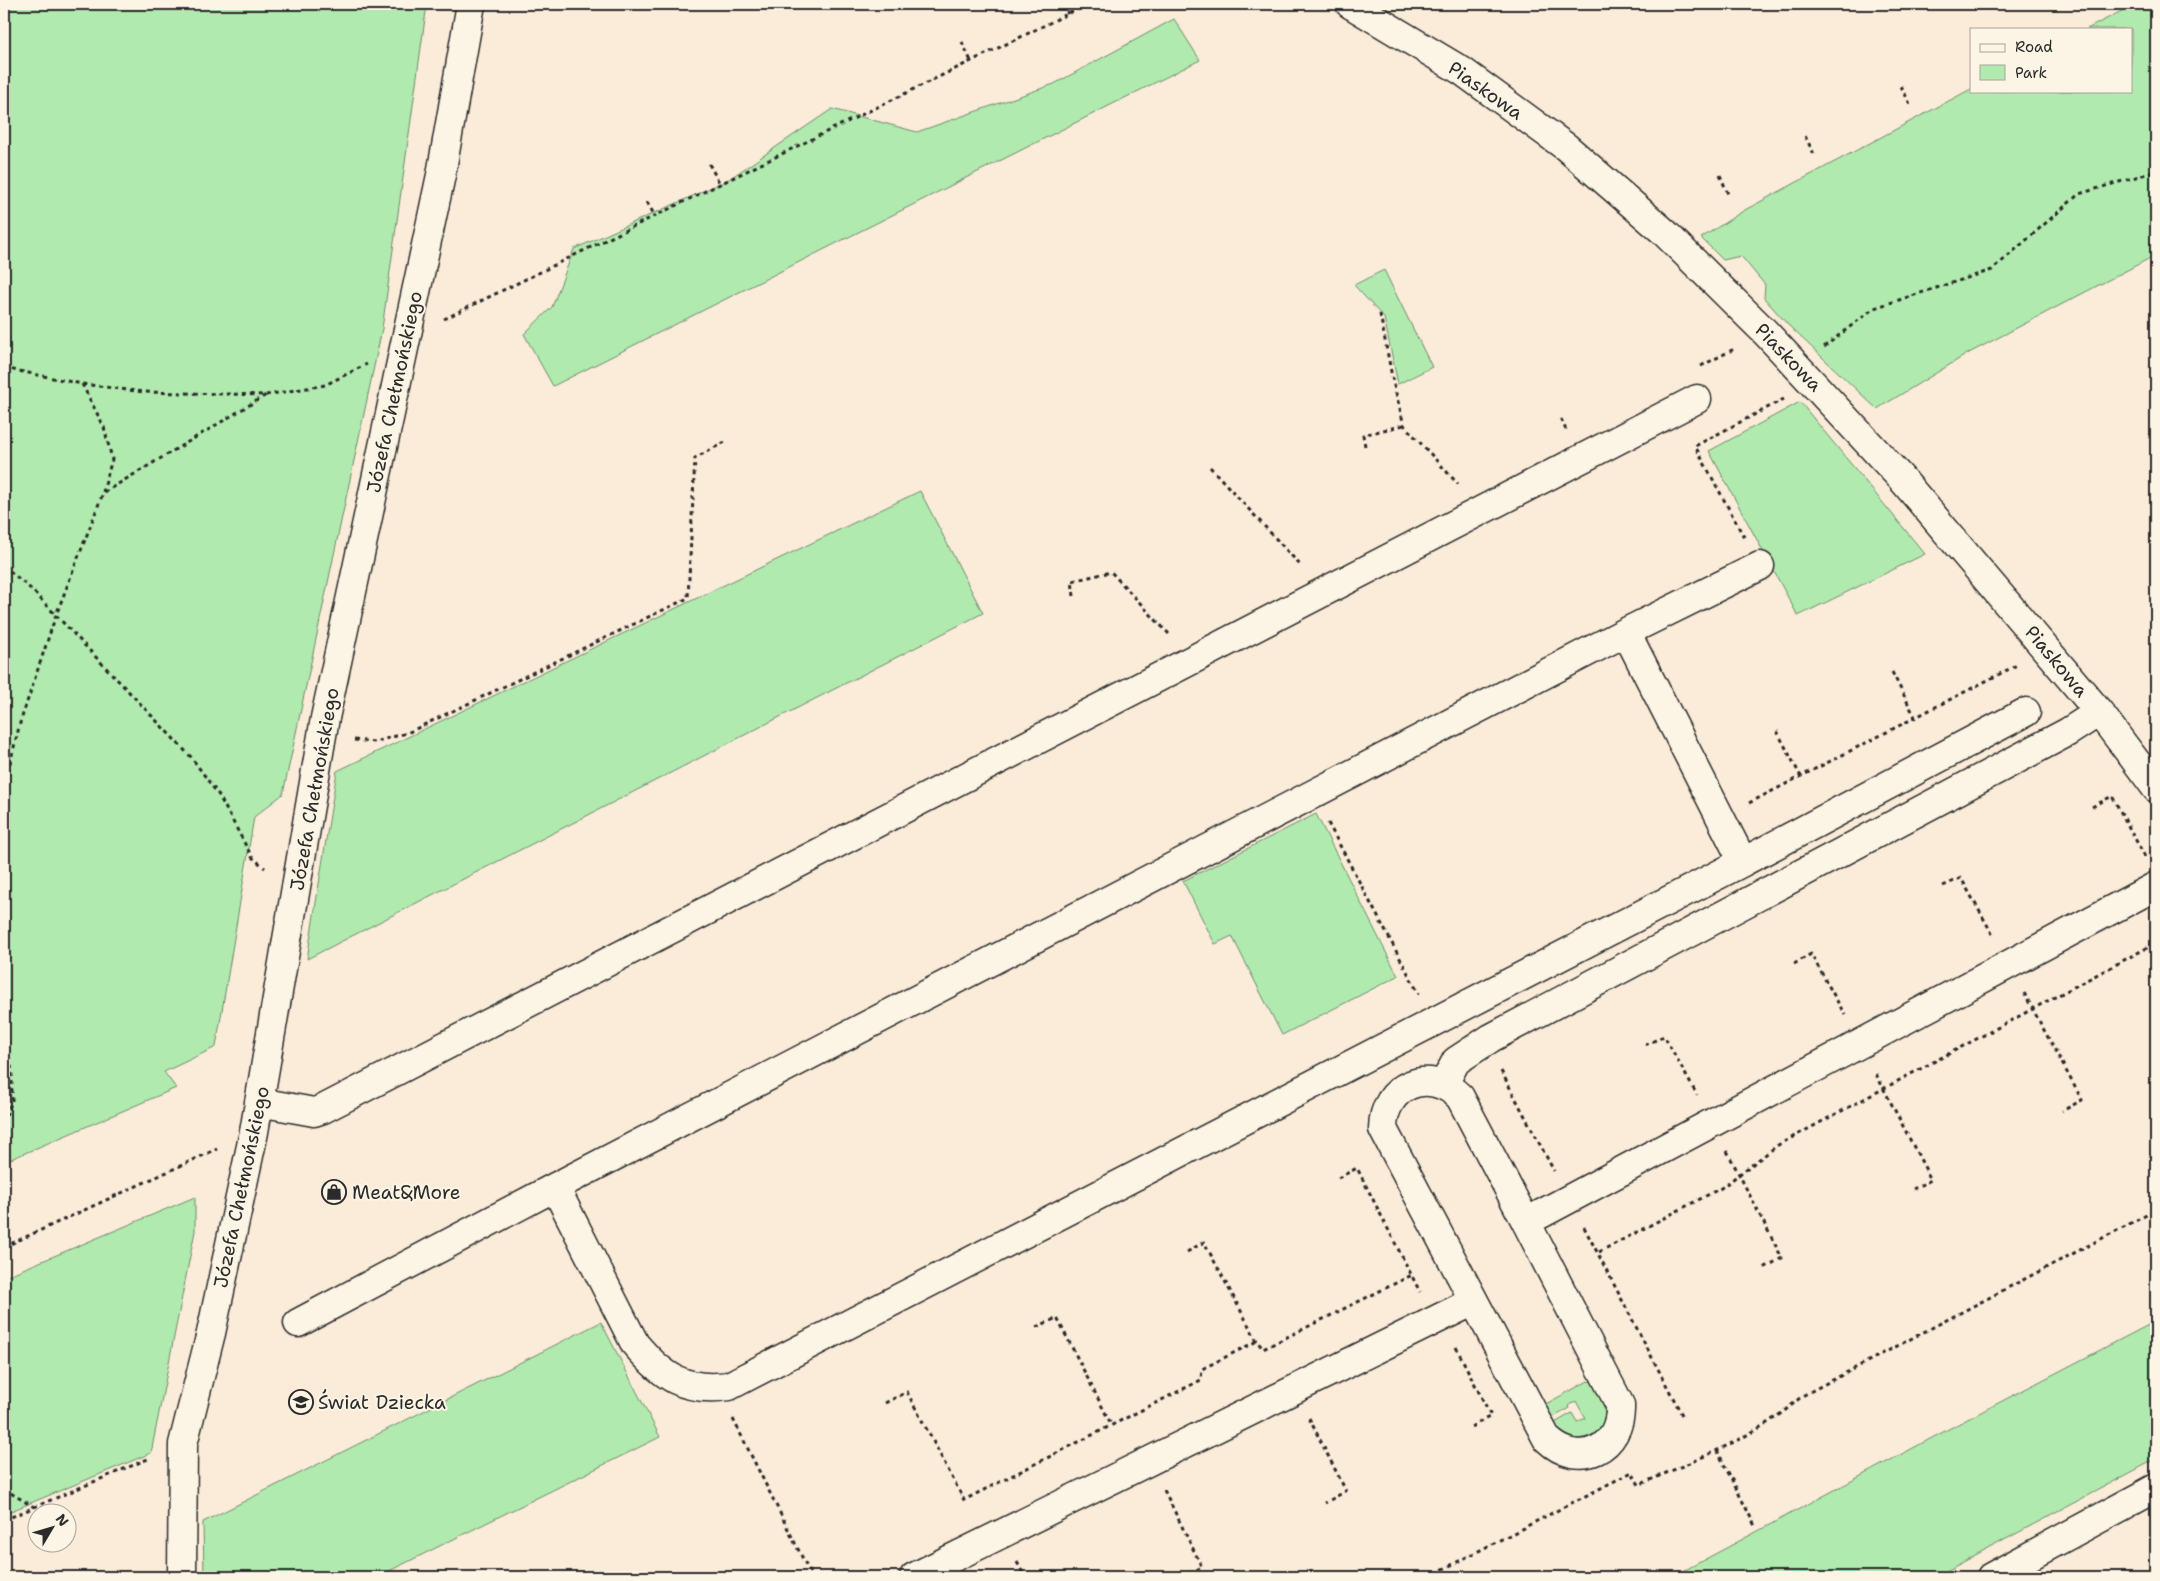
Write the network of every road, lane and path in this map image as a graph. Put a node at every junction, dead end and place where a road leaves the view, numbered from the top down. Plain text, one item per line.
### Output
1 (472, 4) edge
2 (1063, 4) edge
3 (1088, 4) edge
4 (1350, 4) edge
5 (1068, 14) junction
6 (962, 42) dead end
7 (972, 61) junction
8 (1901, 86) dead end
9 (1910, 104) dead end
10 (1805, 136) dead end
11 (1814, 154) dead end
12 (709, 164) dead end
13 (2156, 171) edge
14 (1720, 176) dead end
15 (720, 184) junction
16 (1728, 194) dead end
17 (647, 202) dead end
18 (655, 216) junction
19 (1380, 314) dead end
20 (404, 342) junction
21 (4, 368) edge
22 (1804, 373) junction
23 (82, 384) junction
24 (266, 395) junction
25 (1697, 399) dead end
26 (1404, 425) junction
27 (727, 442) dead end
28 (1365, 446) dead end
29 (1210, 466) dead end
30 (103, 493) junction
31 (1475, 513) junction
32 (4, 566) edge
33 (1760, 566) joint
34 (1318, 595) junction
35 (1074, 596) dead end
36 (56, 615) junction
37 (1626, 632) junction
38 (1186, 663) junction
39 (2017, 665) dead end
40 (1892, 672) dead end
41 (2026, 712) dead end
42 (2099, 712) junction
43 (1915, 717) junction
44 (1777, 731) dead end
45 (322, 738) junction
46 (1800, 777) junction
47 (4, 787) edge
48 (2156, 788) edge
49 (1314, 796) junction
50 (2092, 807) dead end
51 (1720, 818) junction
52 (1743, 862) junction
53 (2153, 875) edge
54 (295, 892) junction
55 (2156, 943) edge
56 (2033, 1009) junction
57 (1433, 1021) junction
58 (4, 1042) edge
59 (1444, 1084) junction
60 (1884, 1089) junction
61 (260, 1102) junction
62 (2062, 1111) dead end
63 (4, 1120) edge
64 (254, 1132) junction
65 (1738, 1174) junction
66 (555, 1187) junction
67 (1913, 1189) dead end
68 (2156, 1210) edge
69 (1526, 1222) junction
70 (4, 1247) edge
71 (1187, 1252) dead end
72 (1599, 1252) dead end
73 (1764, 1268) dead end
74 (1412, 1276) dead end
75 (1474, 1301) junction
76 (298, 1323) dead end
77 (1036, 1327) dead end
78 (1257, 1342) junction
79 (717, 1388) junction
80 (885, 1403) dead end
81 (1309, 1417) dead end
82 (1112, 1426) junction
83 (183, 1444) junction
84 (1717, 1450) junction
85 (2156, 1488) edge
86 (4, 1489) edge
87 (1163, 1489) dead end
88 (1325, 1503) dead end
89 (28, 1504) edge
90 (43, 1504) edge
91 (28, 1510) edge
92 (4, 1520) edge
93 (1756, 1528) dead end
94 (1014, 1554) dead end
95 (182, 1577) edge
96 (812, 1577) edge
97 (914, 1577) edge
98 (1025, 1577) edge
99 (1183, 1577) edge
100 (1428, 1577) edge
101 (1991, 1577) edge

1 - 20 street, Józefa Chełmońskiego
2 - 5 path
3 - 5 path
4 - 22 street, Piaskowa
5 - 7 path
6 - 7 path
7 - 15 path
8 - 9 path
10 - 11 path
12 - 15 path
13 - 22 path
14 - 16 path
15 - 18 path
17 - 18 path
18 - 20 path
19 - 26 path
20 - 24 path
20 - 45 street, Józefa Chełmońskiego
21 - 23 path
22 - 33 path
22 - 42 street, Piaskowa
23 - 24 path
23 - 30 path
24 - 30 path
25 - 31 street
26 - 28 path
26 - 31 path
27 - 45 path
29 - 34 path
30 - 36 path
31 - 34 street
32 - 36 path
33 - 37 street
34 - 38 street
35 - 38 path
36 - 47 path
36 - 54 path
37 - 49 street
37 - 51 street
38 - 61 street
39 - 43 path
40 - 43 path
41 - 52 street
42 - 48 street, Piaskowa
42 - 59 street
43 - 46 path
44 - 46 path
45 - 54 street, Józefa Chełmońskiego
46 - 51 path
49 - 57 path
49 - 66 street
50 - 53 path
51 - 52 street
52 - 57 street
53 - 69 street
54 - 61 street, Józefa Chełmońskiego
55 - 56 path
56 - 60 path
56 - 62 path
57 - 79 street
58 - 63 path
59 - 69 street
59 - 75 street
60 - 65 path
60 - 67 path
61 - 64 street, Józefa Chełmońskiego
64 - 70 path
64 - 83 street, Józefa Chełmońskiego
65 - 72 path
65 - 73 path
66 - 76 street
66 - 79 street
68 - 84 path
69 - 75 street
71 - 78 path
74 - 78 path
75 - 97 street
77 - 82 path
78 - 82 path
79 - 96 path
80 - 82 path
81 - 88 path
83 - 90 path
83 - 95 street, Józefa Chełmońskiego
84 - 93 path
84 - 100 path
85 - 101 street
86 - 89 path
87 - 99 path
91 - 92 path
94 - 98 path

